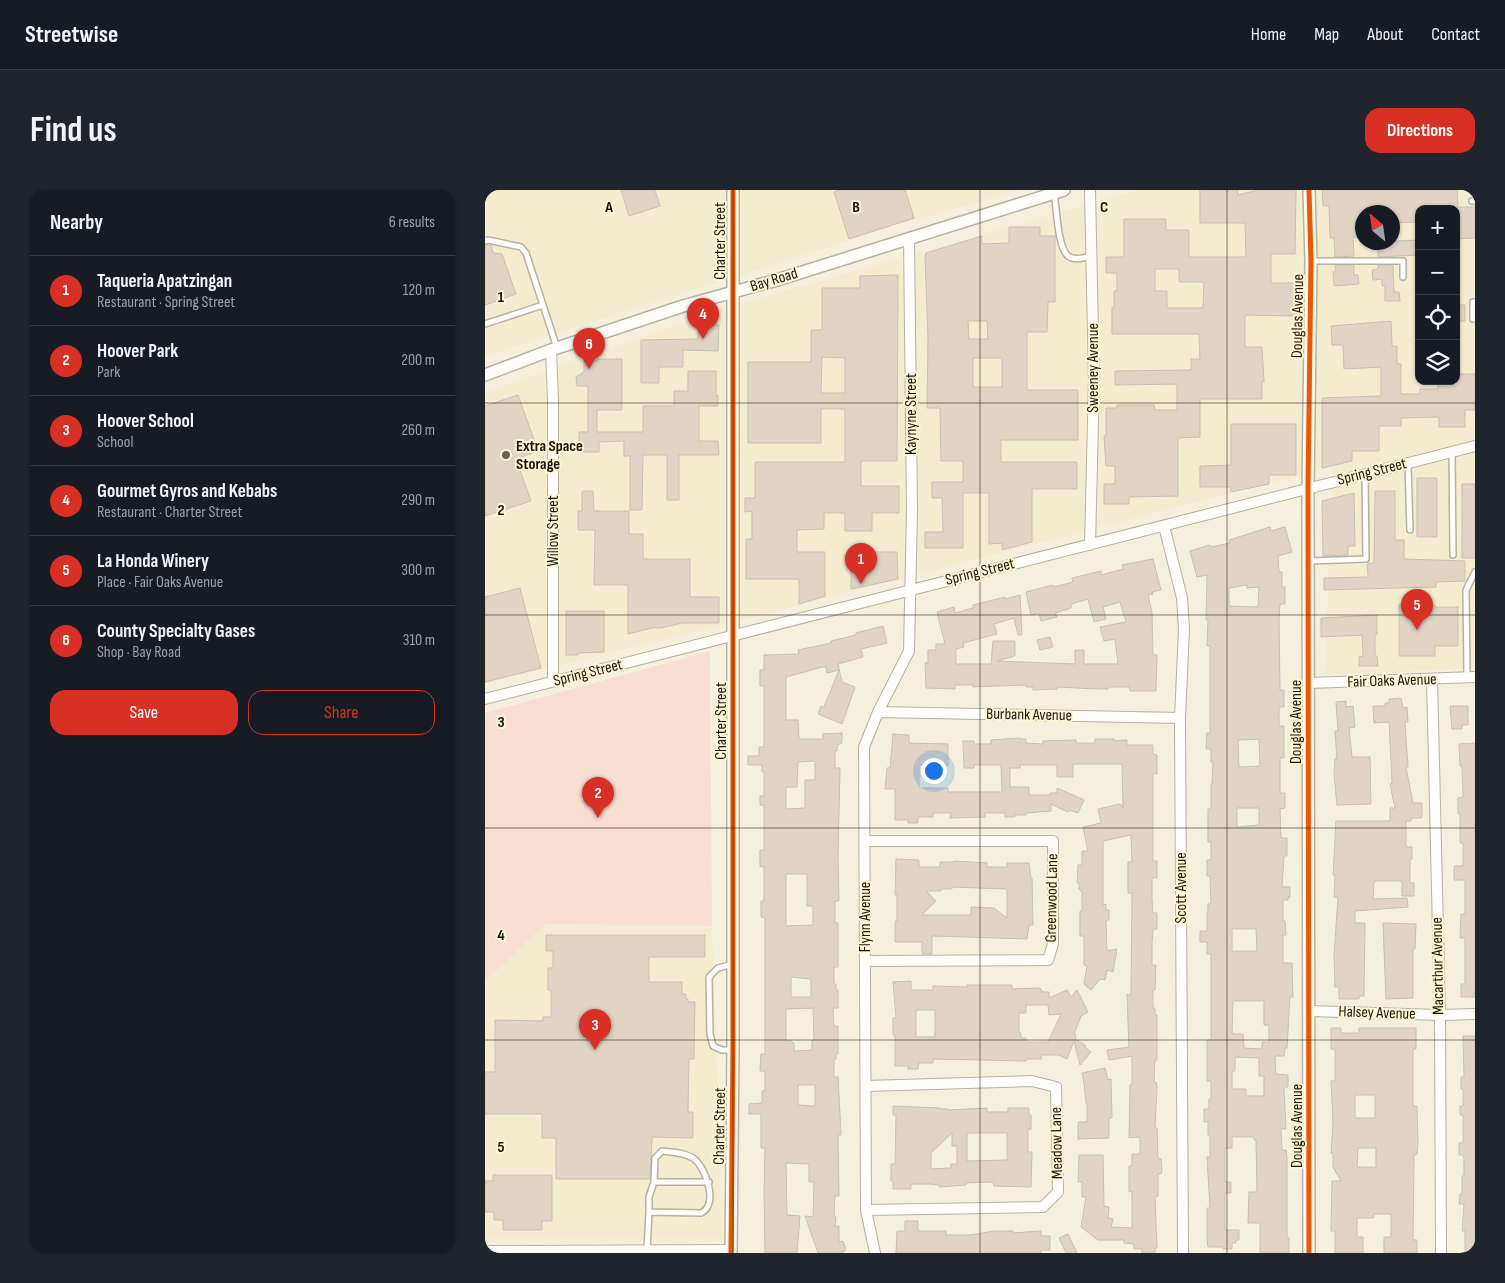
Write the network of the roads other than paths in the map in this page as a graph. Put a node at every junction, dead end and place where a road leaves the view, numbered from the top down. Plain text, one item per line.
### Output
1 (733, 190) edge
2 (1090, 190) edge
3 (1309, 190) edge
4 (1059, 192) edge
5 (909, 239) junction
6 (485, 241) edge
7 (1092, 256) junction
8 (1311, 261) junction
9 (1403, 277) dead end
10 (733, 292) junction
11 (1475, 302) edge
12 (543, 305) junction
13 (1475, 320) edge
14 (485, 324) edge
15 (554, 349) junction
16 (485, 375) edge
17 (1475, 446) edge
18 (1452, 452) junction
19 (1408, 464) junction
20 (1365, 474) junction
21 (1308, 488) junction
22 (1164, 526) junction
23 (1410, 530) dead end
24 (1090, 545) junction
25 (1453, 555) dead end
26 (1309, 561) junction
27 (1475, 572) edge
28 (911, 589) junction
29 (733, 636) junction
30 (1471, 678) edge
31 (1432, 679) junction
32 (553, 681) junction
33 (1309, 683) junction
34 (485, 699) edge
35 (879, 712) junction
36 (1180, 718) junction
37 (865, 841) junction
38 (865, 961) junction
39 (733, 964) junction
40 (1310, 1011) junction
41 (1475, 1014) edge
42 (1440, 1015) junction
43 (733, 1050) junction
44 (866, 1086) junction
45 (654, 1182) junction
46 (709, 1182) junction
47 (866, 1210) junction
48 (649, 1212) junction
49 (647, 1250) junction
50 (485, 1251) edge
51 (541, 1252) edge
52 (731, 1252) edge
53 (875, 1253) edge
54 (1183, 1253) edge
55 (1309, 1253) edge
56 (1441, 1253) edge

1 - 10 street, Charter Street
2 - 7 street, Sweeney Avenue
3 - 8 street, Douglas Avenue
4 - 5 street, Bay Road
4 - 7 lane
5 - 10 street, Bay Road
5 - 28 street, Kaynyne Street
6 - 12 lane
7 - 24 street, Sweeney Avenue
8 - 9 lane
8 - 21 street, Douglas Avenue
10 - 15 street, Bay Road
10 - 29 street, Charter Street
11 - 13 lane
12 - 14 lane
12 - 15 lane
15 - 16 street, Bay Road
15 - 32 street, Willow Street
17 - 18 street, Spring Street
18 - 19 street, Spring Street
18 - 25 lane
19 - 20 street, Spring Street
19 - 23 lane
20 - 21 street, Spring Street
20 - 26 lane
21 - 22 street, Spring Street
21 - 26 street, Douglas Avenue
22 - 24 street, Spring Street
22 - 36 street, Scott Avenue
24 - 28 street, Spring Street
26 - 33 street, Douglas Avenue
27 - 30 lane
28 - 29 street, Spring Street
28 - 35 street, Flynn Avenue
29 - 32 street, Spring Street
29 - 39 street, Charter Street
30 - 31 street, Fair Oaks Avenue
31 - 33 street, Fair Oaks Avenue
31 - 42 street, Macarthur Avenue
32 - 34 street, Spring Street
33 - 40 street, Douglas Avenue
35 - 36 street, Burbank Avenue
35 - 37 street, Flynn Avenue
36 - 54 street, Scott Avenue
37 - 38 street, Flynn Avenue
37 - 38 street, Greenwood Lane
38 - 44 street, Flynn Avenue
39 - 43 street, Charter Street
39 - 43 lane
40 - 42 street, Halsey Avenue
40 - 55 street, Douglas Avenue
41 - 42 street, Halsey Avenue
42 - 56 street, Macarthur Avenue
43 - 52 street, Charter Street
44 - 47 street, Flynn Avenue
44 - 47 street, Meadow Lane
45 - 46 lane
45 - 46 lane
45 - 48 lane
46 - 48 lane
47 - 53 street, Flynn Avenue
48 - 49 lane
49 - 51 street
49 - 52 street
50 - 51 street

